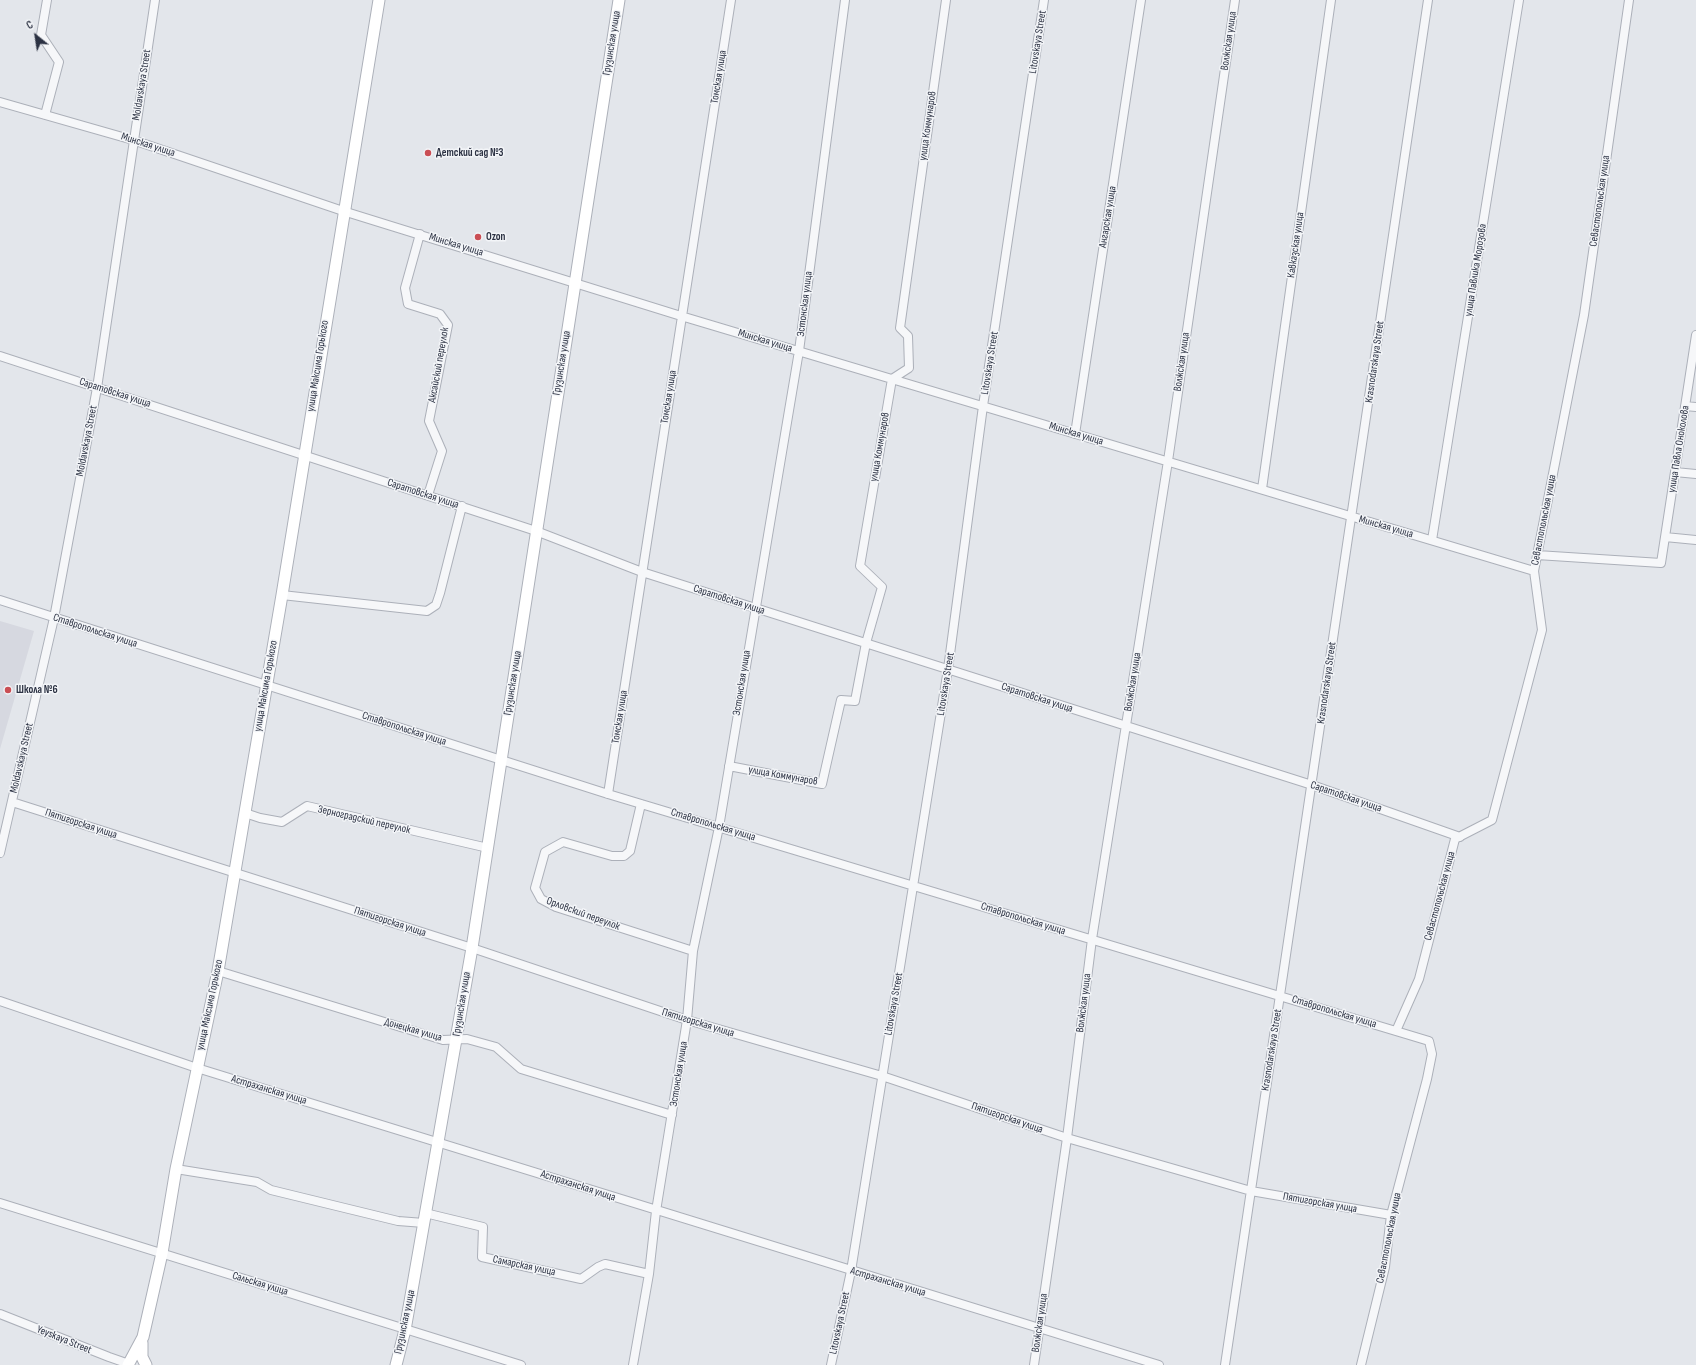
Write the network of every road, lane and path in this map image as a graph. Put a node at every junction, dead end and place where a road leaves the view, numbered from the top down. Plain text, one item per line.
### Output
1 (47, 0) edge
2 (155, 0) edge
3 (379, 0) edge
4 (619, 0) edge
5 (731, 0) edge
6 (845, 0) edge
7 (946, 0) edge
8 (1044, 0) edge
9 (1141, 0) edge
10 (1235, 0) edge
11 (1331, 0) edge
12 (1428, 0) edge
13 (1520, 0) edge
14 (1629, 0) edge
15 (0, 102) edge
16 (45, 115) junction
17 (133, 140) junction
18 (343, 211) junction
19 (420, 234) junction
20 (575, 282) junction
21 (681, 316) junction
22 (1696, 335) edge
23 (799, 351) junction
24 (0, 356) edge
25 (892, 379) junction
26 (97, 388) junction
27 (983, 406) junction
28 (1685, 406) junction
29 (1696, 407) edge
30 (1075, 434) junction
31 (304, 456) junction
32 (1168, 461) junction
33 (1675, 472) junction
34 (1696, 474) edge
35 (1262, 489) junction
36 (428, 495) junction
37 (462, 506) junction
38 (1352, 517) junction
39 (536, 531) junction
40 (1665, 537) junction
41 (1432, 540) junction
42 (1696, 540) edge
43 (1537, 555) junction
44 (1534, 571) junction
45 (642, 572) junction
46 (282, 595) junction
47 (0, 600) edge
48 (755, 608) junction
49 (54, 618) junction
50 (866, 643) junction
51 (948, 670) junction
52 (266, 685) junction
53 (1126, 726) junction
54 (501, 759) junction
55 (729, 766) junction
56 (1312, 785) junction
57 (608, 794) junction
58 (12, 802) junction
59 (641, 804) junction
60 (245, 813) junction
61 (719, 827) junction
62 (1460, 837) junction
63 (488, 848) junction
64 (0, 853) edge
65 (235, 873) junction
66 (914, 886) junction
67 (1092, 940) junction
68 (472, 948) junction
69 (693, 951) junction
70 (218, 971) junction
71 (1280, 996) junction
72 (0, 1001) edge
73 (687, 1020) junction
74 (1396, 1031) junction
75 (457, 1039) junction
76 (1429, 1041) joint
77 (197, 1068) junction
78 (882, 1076) junction
79 (672, 1115) junction
80 (1067, 1138) junction
81 (439, 1142) junction
82 (176, 1168) junction
83 (1251, 1191) junction
84 (0, 1203) edge
85 (656, 1211) junction
86 (1391, 1215) junction
87 (425, 1218) junction
88 (162, 1254) junction
89 (851, 1271) junction
90 (649, 1274) junction
91 (0, 1314) edge
92 (1039, 1328) junction
93 (405, 1330) junction
94 (143, 1337) junction
95 (129, 1364) edge
96 (146, 1365) edge
97 (396, 1365) edge
98 (521, 1365) edge
99 (633, 1365) edge
100 (832, 1365) edge
101 (1034, 1365) edge
102 (1159, 1365) edge
103 (1224, 1365) edge
104 (1361, 1365) edge

1 - 16 street
2 - 17 street, Moldavskaya Street
3 - 18 main road, улица Максима Горького
4 - 20 main road, Грузинская улица
5 - 21 street, Томская улица
6 - 23 street, Эстонская улица
7 - 25 street, улица Коммунаров
8 - 27 street, Litovskaya Street
9 - 30 street, Ангарская улица
10 - 32 street, Волжская улица
11 - 35 street, Кавказская улица
12 - 38 street, Krasnodarskaya Street
13 - 41 street, улица Павлика Морозова
14 - 43 street, Севастопольская улица
15 - 16 street, Минская улица
16 - 17 street, Минская улица
17 - 18 street, Минская улица
17 - 26 street, Moldavskaya Street
18 - 19 street, Минская улица
18 - 31 main road, улица Максима Горького
19 - 20 street, Минская улица
19 - 36 street, Аксайский переулок
20 - 21 street, Минская улица
20 - 39 main road, Грузинская улица
21 - 23 street, Минская улица
21 - 45 street, Томская улица
22 - 28 street, улица Павла Оноколова
23 - 25 street, Минская улица
23 - 48 street, Эстонская улица
24 - 26 street, Саратовская улица
25 - 27 street, Минская улица
25 - 50 street, улица Коммунаров
26 - 31 street, Саратовская улица
26 - 49 street, Moldavskaya Street
27 - 30 street, Минская улица
27 - 51 street, Litovskaya Street
28 - 29 street
28 - 33 street, улица Павла Оноколова
30 - 32 street, Минская улица
31 - 36 street, Саратовская улица
31 - 46 main road, улица Максима Горького
32 - 35 street, Минская улица
32 - 53 street, Волжская улица
33 - 34 street
33 - 40 street, улица Павла Оноколова
35 - 38 street, Минская улица
36 - 37 street, Саратовская улица
37 - 39 street, Саратовская улица
37 - 46 street
38 - 41 street, Минская улица
38 - 56 street, Krasnodarskaya Street
39 - 45 street, Саратовская улица
39 - 54 main road, Грузинская улица
40 - 42 street
40 - 43 street, улица Павла Оноколова
41 - 44 street, Минская улица
43 - 44 street, Севастопольская улица
44 - 62 street, Севастопольская улица
45 - 48 street, Саратовская улица
45 - 57 street, Томская улица
46 - 52 main road, улица Максима Горького
47 - 49 street, Ставропольская улица
48 - 50 street, Саратовская улица
48 - 55 street, Эстонская улица
49 - 52 street, Ставропольская улица
49 - 58 street, Moldavskaya Street
50 - 51 street, Саратовская улица
50 - 55 street, улица Коммунаров
51 - 53 street, Саратовская улица
51 - 66 street, Litovskaya Street
52 - 54 street, Ставропольская улица
52 - 60 main road, улица Максима Горького
53 - 56 street, Саратовская улица
53 - 67 street, Волжская улица
54 - 57 street, Ставропольская улица
54 - 63 main road, Грузинская улица
55 - 61 street, Эстонская улица
56 - 62 street, Саратовская улица
56 - 71 street, Krasnodarskaya Street
57 - 59 street, Ставропольская улица
58 - 64 street, Moldavskaya Street
58 - 65 street, Пятигорская улица
59 - 61 street, Ставропольская улица
59 - 69 street, Орловский переулок
60 - 63 street, Зерноградский переулок
60 - 65 main road, улица Максима Горького
61 - 66 street, Ставропольская улица
61 - 69 street, Эстонская улица
62 - 74 street, Севастопольская улица
63 - 68 main road, Грузинская улица
65 - 68 street, Пятигорская улица
65 - 70 main road, улица Максима Горького
66 - 67 street, Ставропольская улица
66 - 78 street, Litovskaya Street
67 - 71 street, Ставропольская улица
67 - 80 street, Волжская улица
68 - 73 street, Пятигорская улица
68 - 75 main road, Грузинская улица
69 - 73 street, Эстонская улица
70 - 75 street, Донецкая улица
70 - 77 main road, улица Максима Горького
71 - 74 street, Ставропольская улица
71 - 83 street, Krasnodarskaya Street
72 - 77 street, Астраханская улица
73 - 78 street, Пятигорская улица
73 - 79 street, Эстонская улица
74 - 76 street, Ставропольская улица
75 - 79 street, Донецкая улица
75 - 81 main road, Грузинская улица
76 - 86 street, Севастопольская улица
77 - 81 street, Астраханская улица
77 - 82 main road, улица Максима Горького
78 - 80 street, Пятигорская улица
78 - 89 street, Litovskaya Street
79 - 85 street, Эстонская улица
80 - 83 street, Пятигорская улица
80 - 92 street, Волжская улица
81 - 85 street, Астраханская улица
81 - 87 main road, Грузинская улица
82 - 87 street, Самарская улица
82 - 88 main road, улица Максима Горького
83 - 86 street, Пятигорская улица
83 - 103 street, Krasnodarskaya Street
84 - 88 street, Сальская улица
85 - 89 street, Астраханская улица
85 - 90 street, Эстонская улица
86 - 104 street, Севастопольская улица
87 - 90 street, Самарская улица
87 - 93 main road, Грузинская улица
88 - 93 street, Сальская улица
88 - 94 main road, улица Максима Горького
89 - 92 street, Астраханская улица
89 - 100 street, Litovskaya Street
90 - 99 street, Эстонская улица
91 - 95 street, Yeyskaya Street
92 - 101 street, Волжская улица
92 - 102 street, Астраханская улица
93 - 97 main road, Грузинская улица
93 - 98 street, Сальская улица
94 - 95 main road, улица Максима Горького
94 - 96 main road

